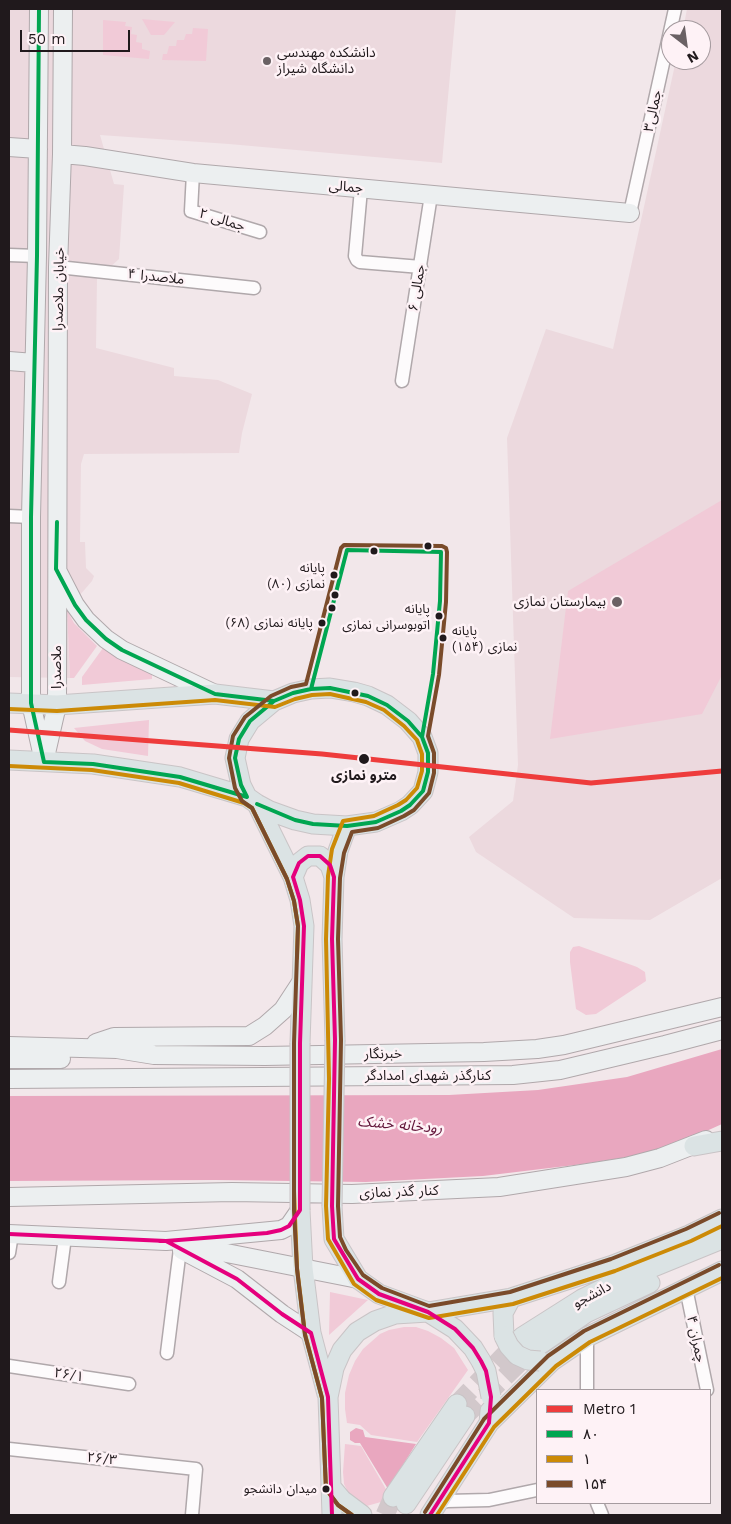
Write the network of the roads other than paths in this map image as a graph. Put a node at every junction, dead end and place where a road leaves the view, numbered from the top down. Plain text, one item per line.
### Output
1 (38, 9) edge
2 (63, 9) edge
3 (675, 9) edge
4 (9, 146) edge
5 (38, 149) junction
6 (62, 154) junction
7 (193, 173) junction
8 (361, 189) junction
9 (431, 195) junction
10 (630, 214) joint
11 (260, 232) dead end
12 (9, 255) edge
13 (37, 256) junction
14 (58, 267) junction
15 (421, 267) junction
16 (254, 288) dead end
17 (9, 362) edge
18 (34, 363) junction
19 (402, 381) dead end
20 (9, 516) edge
21 (30, 517) junction
22 (56, 569) junction
23 (32, 582) joint
24 (214, 694) junction
25 (274, 702) junction
26 (9, 703) edge
27 (31, 704) junction
28 (57, 706) junction
29 (9, 760) edge
30 (44, 762) junction
31 (252, 801) junction
32 (348, 826) junction
33 (293, 877) junction
34 (334, 877) junction
35 (302, 981) junction
36 (722, 1007) edge
37 (722, 1030) edge
38 (9, 1046) edge
39 (80, 1048) junction
40 (154, 1055) junction
41 (9, 1059) edge
42 (9, 1079) edge
43 (722, 1133) edge
44 (722, 1141) edge
45 (694, 1146) junction
46 (9, 1198) edge
47 (300, 1210) junction
48 (722, 1219) edge
49 (10, 1234) edge
50 (65, 1237) junction
51 (722, 1239) edge
52 (173, 1245) junction
53 (722, 1252) edge
54 (9, 1254) edge
55 (303, 1268) junction
56 (722, 1271) edge
57 (358, 1278) junction
58 (59, 1282) dead end
59 (686, 1288) junction
60 (511, 1298) junction
61 (428, 1312) junction
62 (311, 1333) junction
63 (587, 1337) junction
64 (530, 1349) junction
65 (167, 1353) dead end
66 (9, 1366) edge
67 (129, 1384) dead end
68 (587, 1389) edge
69 (707, 1389) edge
70 (328, 1397) junction
71 (461, 1410) tunnel mouth
72 (488, 1423) junction
73 (9, 1449) edge
74 (332, 1488) junction
75 (536, 1490) edge
76 (400, 1500) tunnel mouth
77 (433, 1509) edge
78 (192, 1515) edge
79 (332, 1515) edge
80 (362, 1515) edge

1 - 5 main road, خیابان ملاصدرا
2 - 6 main road, خیابان ملاصدرا
3 - 10 street, جمالی۳
4 - 5 main road
5 - 13 main road, خیابان ملاصدرا
6 - 7 main road, جمالی
6 - 14 main road, خیابان ملاصدرا
7 - 8 main road, جمالی
7 - 11 street, ۲ جمالی
8 - 9 main road, جمالی
8 - 15 street
9 - 10 main road, جمالی
9 - 15 street, ۶ جمالی
12 - 13 street
13 - 18 main road, خیابان ملاصدرا
14 - 16 street, ۴ ملاصدرا
14 - 22 main road, خیابان ملاصدرا
15 - 19 street, ۶ جمالی
17 - 18 main road
18 - 21 main road, خیابان ملاصدرا
20 - 21 street
21 - 23 main road, خیابان ملاصدرا
22 - 24 main road
22 - 28 main road, ملاصدرا
23 - 27 main road, ملاصدرا
24 - 25 main road
24 - 28 main road
25 - 31 main road
25 - 32 main road
26 - 27 main road
27 - 28 main road
27 - 30 main road, ملاصدرا
28 - 30 main road, ملاصدرا
29 - 30 main road
30 - 31 main road
31 - 32 main road
31 - 33 main road
32 - 34 main road
33 - 34 main road
33 - 35 main road
34 - 57 main road, bridge
35 - 39 main road
35 - 47 main road, bridge
36 - 40 main road, خبرنگار
37 - 42 main road, کنارگذر شهدای امدادگر
38 - 39 main road, خبرنگار
39 - 40 main road, خبرنگار
40 - 41 main road
43 - 45 main road, کنار گذر نمازی
44 - 45 main road
45 - 46 main road, کنار گذر نمازی
47 - 52 main road
47 - 55 main road
48 - 60 main road
49 - 50 main road
49 - 54 street
50 - 52 main road
50 - 58 street
51 - 64 main road, دانشجو
52 - 55 main road
52 - 62 main road
52 - 65 street
53 - 64 main road, دانشجو
55 - 57 main road
55 - 62 main road
56 - 59 main road
57 - 61 main road
59 - 63 main road
59 - 69 street, ۴ چمران
60 - 61 main road
60 - 64 main road
61 - 70 main road
61 - 72 main road, bridge
62 - 70 main road
63 - 64 main road
63 - 68 street
64 - 72 main road
66 - 67 street, ۲۶/۱
70 - 74 main road
71 - 76 main road
72 - 77 main road
73 - 78 street, ۲۶/۳
74 - 79 main road
74 - 80 main road
75 - 77 street

